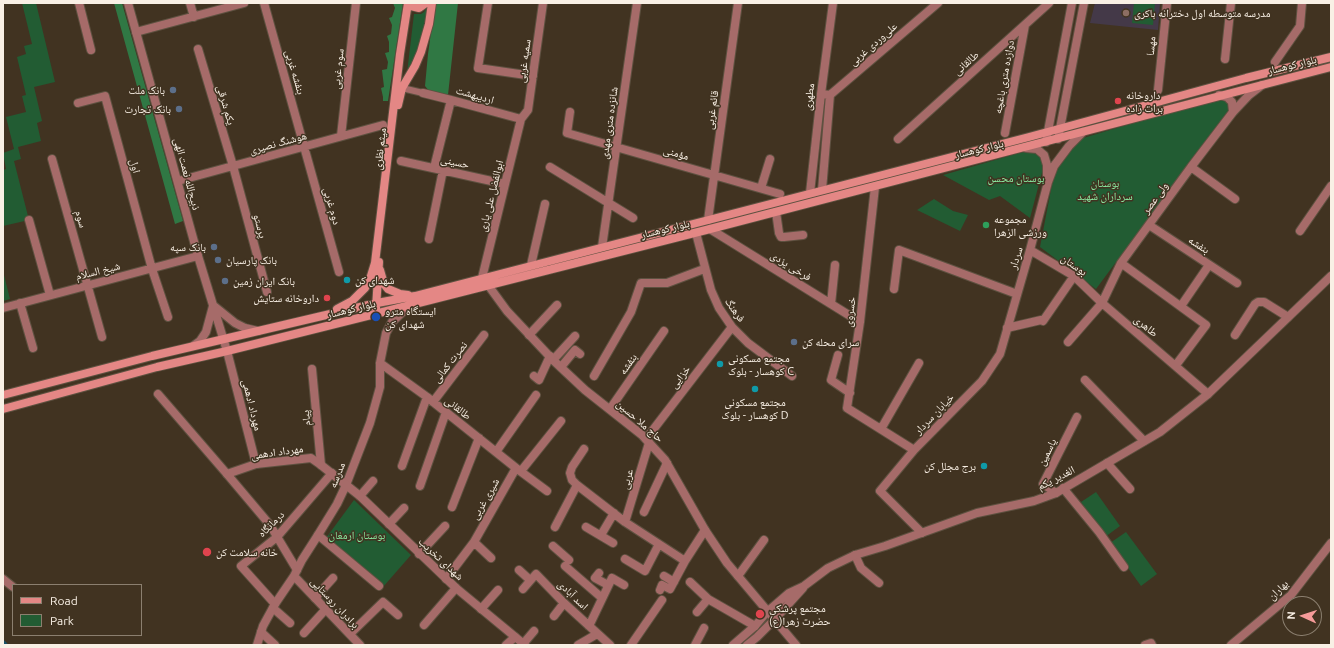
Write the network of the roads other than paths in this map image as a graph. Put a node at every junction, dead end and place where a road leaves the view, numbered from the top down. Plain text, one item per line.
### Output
1 (79, 3) edge
2 (128, 3) edge
3 (190, 3) edge
4 (244, 3) edge
5 (264, 3) edge
6 (356, 3) edge
7 (409, 3) edge
8 (426, 3) edge
9 (432, 3) edge
10 (488, 3) edge
11 (542, 3) edge
12 (637, 3) edge
13 (738, 3) edge
14 (833, 3) edge
15 (927, 3) edge
16 (938, 3) edge
17 (1049, 3) edge
18 (1072, 3) edge
19 (1084, 3) edge
20 (1167, 3) edge
21 (1231, 3) edge
22 (1302, 3) edge
23 (926, 13) junction
24 (194, 17) junction
25 (1025, 25) junction
26 (136, 32) junction
27 (198, 49) dead end
28 (92, 50) dead end
29 (1331, 57) edge
30 (1225, 59) dead end
31 (1275, 62) dead end
32 (1331, 67) edge
33 (533, 76) junction
34 (1264, 84) junction
35 (402, 88) junction
36 (1158, 90) dead end
37 (423, 93) joint
38 (821, 94) junction
39 (830, 95) junction
40 (1219, 95) junction
41 (451, 100) junction
42 (78, 103) dead end
43 (570, 112) dead end
44 (1233, 112) junction
45 (521, 119) junction
46 (383, 125) dead end
47 (1061, 128) junction
48 (1048, 131) junction
49 (1083, 132) junction
50 (1006, 133) dead end
51 (341, 136) junction
52 (898, 139) dead end
53 (1058, 139) junction
54 (1046, 142) junction
55 (304, 147) junction
56 (617, 147) junction
57 (1026, 148) junction
58 (52, 159) dead end
59 (770, 159) dead end
60 (401, 161) dead end
61 (233, 166) junction
62 (550, 167) dead end
63 (1191, 167) junction
64 (434, 168) junction
65 (444, 170) junction
66 (714, 175) junction
67 (178, 181) junction
68 (1048, 182) junction
69 (505, 184) junction
70 (1331, 186) edge
71 (875, 187) junction
72 (761, 188) junction
73 (822, 190) junction
74 (780, 194) dead end
75 (810, 194) junction
76 (1236, 199) dead end
77 (608, 203) junction
78 (545, 204) dead end
79 (776, 212) junction
80 (633, 218) dead end
81 (29, 220) dead end
82 (708, 220) junction
83 (1149, 225) junction
84 (710, 229) junction
85 (1300, 231) dead end
86 (696, 233) junction
87 (803, 235) dead end
88 (429, 239) dead end
89 (602, 247) junction
90 (1030, 250) junction
91 (198, 256) junction
92 (379, 262) junction
93 (1121, 262) junction
94 (531, 265) junction
95 (835, 265) dead end
96 (1209, 265) junction
97 (704, 269) junction
98 (152, 270) junction
99 (339, 272) dead end
100 (1074, 276) junction
101 (1331, 276) edge
102 (482, 278) junction
103 (1237, 283) dead end
104 (88, 285) junction
105 (488, 285) junction
106 (894, 289) dead end
107 (267, 292) dead end
108 (1016, 294) junction
109 (50, 295) junction
110 (415, 296) junction
111 (20, 303) junction
112 (1102, 303) junction
113 (375, 304) junction
114 (831, 304) junction
115 (213, 305) junction
116 (410, 305) junction
117 (557, 305) dead end
118 (1181, 306) junction
119 (3, 308) edge
120 (376, 314) junction
121 (326, 315) junction
122 (168, 317) dead end
123 (1288, 317) junction
124 (860, 322) junction
125 (732, 327) junction
126 (1006, 328) junction
127 (258, 331) junction
128 (664, 331) dead end
129 (484, 335) dead end
130 (529, 335) junction
131 (1235, 335) dead end
132 (102, 336) dead end
133 (575, 336) dead end
134 (224, 340) junction
135 (1068, 342) dead end
136 (193, 346) junction
137 (33, 348) dead end
138 (227, 351) junction
139 (580, 354) dead end
140 (838, 355) dead end
141 (551, 358) junction
142 (380, 363) junction
143 (919, 363) dead end
144 (1176, 365) junction
145 (561, 367) junction
146 (312, 369) dead end
147 (534, 376) dead end
148 (594, 376) dead end
149 (792, 376) dead end
150 (1085, 380) dead end
151 (850, 393) junction
152 (158, 394) dead end
153 (1208, 394) junction
154 (3, 395) edge
155 (536, 395) dead end
156 (430, 399) junction
157 (3, 409) edge
158 (610, 409) junction
159 (446, 412) junction
160 (1077, 417) dead end
161 (561, 421) dead end
162 (881, 429) junction
163 (479, 438) junction
164 (647, 441) junction
165 (1144, 442) junction
166 (584, 449) dead end
167 (914, 450) junction
168 (496, 452) junction
169 (667, 463) junction
170 (1107, 463) junction
171 (256, 464) junction
172 (321, 465) junction
173 (402, 466) dead end
174 (519, 470) junction
175 (332, 473) junction
176 (228, 474) junction
177 (373, 481) dead end
178 (346, 485) junction
179 (577, 485) junction
180 (420, 486) dead end
181 (1063, 488) junction
182 (1130, 489) dead end
183 (547, 491) dead end
184 (1056, 493) junction
185 (360, 496) junction
186 (404, 508) dead end
187 (452, 508) dead end
188 (644, 512) dead end
189 (614, 513) junction
190 (625, 522) junction
191 (389, 524) junction
192 (445, 526) dead end
193 (555, 527) dead end
194 (586, 527) dead end
195 (705, 530) junction
196 (922, 532) junction
197 (318, 535) junction
198 (600, 535) junction
199 (277, 537) junction
200 (764, 540) dead end
201 (474, 542) junction
202 (1331, 543) edge
203 (613, 544) dead end
204 (659, 544) junction
205 (553, 546) dead end
206 (420, 554) junction
207 (856, 555) junction
208 (491, 558) dead end
209 (625, 559) dead end
210 (685, 561) junction
211 (1124, 567) dead end
212 (519, 570) dead end
213 (598, 572) dead end
214 (295, 573) junction
215 (664, 576) dead end
216 (738, 576) junction
217 (333, 578) dead end
218 (446, 578) junction
219 (3, 579) edge
220 (530, 580) junction
221 (674, 582) junction
222 (690, 582) dead end
223 (879, 583) dead end
224 (608, 585) junction
225 (624, 585) dead end
226 (12, 586) edge
227 (379, 586) dead end
228 (804, 586) junction
229 (456, 588) junction
230 (523, 589) dead end
231 (498, 590) dead end
232 (660, 590) dead end
233 (315, 598) junction
234 (602, 598) junction
235 (708, 599) junction
236 (662, 600) dead end
237 (564, 603) junction
238 (274, 606) junction
239 (481, 609) junction
240 (325, 610) junction
241 (697, 612) dead end
242 (768, 612) junction
243 (398, 615) dead end
244 (554, 616) dead end
245 (774, 620) junction
246 (290, 623) dead end
247 (424, 625) dead end
248 (589, 626) junction
249 (755, 626) junction
250 (704, 628) dead end
251 (534, 631) dead end
252 (261, 632) junction
253 (304, 632) dead end
254 (350, 634) junction
255 (597, 634) junction
256 (515, 637) junction
257 (524, 644) edge
258 (608, 644) edge
259 (257, 645) edge
260 (275, 645) edge
261 (360, 645) edge
262 (506, 645) edge
263 (578, 645) edge
264 (631, 645) edge
265 (695, 645) edge
266 (733, 645) edge
267 (747, 645) edge
268 (796, 645) edge
269 (1145, 645) edge
270 (1152, 645) edge
271 (1231, 645) edge

1 - 28 street
2 - 26 street, ذبیح‌الله نعمت الهی
3 - 24 street
4 - 24 street
5 - 55 street, بنفشه غربی
6 - 51 street, سوم غربی
7 - 8 main road
7 - 121 main road
9 - 35 main road, میثم نظری
10 - 33 street
11 - 33 street, سمیه غربی
12 - 56 street, شانزده متری مهدی
13 - 66 street, قائم غربی
14 - 38 street, مطهری
15 - 23 street
16 - 23 street, علی‌وردی غربی
17 - 25 street, طالقانی
18 - 48 street
19 - 47 street
20 - 36 street, مهسا
21 - 30 street
22 - 31 street
23 - 39 street, علی‌وردی غربی
24 - 26 street
25 - 50 street, دوازده متری باغچه
25 - 52 street, طالقانی
26 - 67 street, ذبیح‌الله نعمت الهی
27 - 61 street, یکم شرقی
29 - 47 main road, بلوار کوهسار
32 - 34 main road, بلوار کوهسار
33 - 45 street, سمیه غربی
34 - 40 main road, بلوار کوهسار
34 - 44 street, ولی عصر
35 - 37 street
35 - 92 main road, میثم نظری
37 - 41 street, اردیبهشت
38 - 39 street
38 - 75 street, مطهری
39 - 73 street, مطهری
40 - 44 street
40 - 49 main road, بلوار کوهسار
41 - 45 street, اردیبهشت
41 - 64 street
42 - 98 street, اول
43 - 56 street, مؤمنی
44 - 63 street, ولی عصر
45 - 69 street, ابوالفضل علی یاری
46 - 51 street, هوشنگ نصیری
47 - 48 main road, بلوار کوهسار
47 - 53 street
48 - 54 street
48 - 73 main road, بلوار کوهسار
49 - 53 main road, بلوار کوهسار
49 - 68 street, سردار
51 - 55 street, هوشنگ نصیری
53 - 54 main road, بلوار کوهسار
54 - 57 main road, بلوار کوهسار
55 - 61 street, هوشنگ نصیری
55 - 99 street, دوم غربی
56 - 66 street, مؤمنی
56 - 77 street, شانزده متری مهدی
57 - 68 street, سردار
57 - 71 main road, بلوار کوهسار
58 - 104 street, سوم
59 - 72 street
60 - 64 street, حسینی
61 - 67 street, هوشنگ نصیری
61 - 107 street, پرستو
62 - 77 street
63 - 76 street
63 - 83 street, ولی عصر
64 - 65 street, حسینی
65 - 69 street, حسینی
65 - 88 street
66 - 72 street, مؤمنی
66 - 82 street, قائم غربی
67 - 91 street, ذبیح‌الله نعمت الهی
68 - 90 street, سردار
69 - 102 street, ابوالفضل علی یاری
70 - 85 street
71 - 79 main road, بلوار کوهسار
71 - 124 street, خسروی
72 - 74 street, مؤمنی
73 - 75 main road, بلوار کوهسار
75 - 82 main road, بلوار کوهسار
77 - 80 street
77 - 89 street, شانزده متری مهدی
78 - 94 street
79 - 84 main road, بلوار کوهسار
79 - 87 street
81 - 109 street
82 - 89 main road, بلوار کوهسار
83 - 93 street, ولی عصر
83 - 96 street, بنفشه
84 - 86 main road, بلوار کوهسار
84 - 114 street, فرخی یزدی
86 - 97 street, فرهنگ
86 - 105 main road, بلوار کوهسار
89 - 94 main road, بلوار کوهسار
90 - 100 street, بوستان
90 - 108 street, سردار
91 - 98 street, شیخ السلام
91 - 115 street, ذبیح‌الله نعمت الهی
92 - 110 main road
92 - 113 main road, میثم نظری
93 - 112 street, ولی عصر
93 - 118 street
94 - 102 main road, بلوار کوهسار
95 - 114 street
96 - 103 street, بنفشه
96 - 118 street
97 - 125 street, فرهنگ
97 - 148 street
98 - 104 street, شیخ السلام
98 - 122 street
100 - 112 street, بوستان
100 - 126 street
101 - 123 street, الغدیر یکم
102 - 110 main road, بلوار کوهسار
104 - 109 street, شیخ السلام
104 - 132 street, سوم
105 - 116 main road, بلوار کوهسار
105 - 130 street, حاج ملا حسین
106 - 108 street
108 - 126 street, خیابان سردار
109 - 111 street, شیخ السلام
110 - 113 main road, بلوار کوهسار
111 - 119 street, شیخ السلام
111 - 137 street
112 - 135 street, ولی عصر
112 - 144 street, طاهری
113 - 120 main road, میثم نظری
113 - 121 main road, بلوار کوهسار
114 - 124 street, فرخی یزدی
115 - 127 street
115 - 134 street, ذبیح‌الله نعمت الهی
115 - 136 street
116 - 120 main road, بلوار کوهسار
116 - 142 street, مدرسه
117 - 130 street
118 - 144 street
120 - 138 main road, بلوار کوهسار
121 - 127 main road, بلوار کوهسار
123 - 131 street
123 - 153 street, الغدیر یکم
124 - 151 street, خسروی
125 - 149 street, فرهنگ
125 - 164 street, خزایی
126 - 167 street, خیابان سردار
127 - 134 main road, بلوار کوهسار
128 - 158 street, بنفشه
129 - 156 street, نصرت کمالی
130 - 141 street, حاج ملا حسین
133 - 141 street
134 - 136 main road, بلوار کوهسار
134 - 138 street, ذبیح‌الله نعمت الهی
136 - 154 main road, بلوار کوهسار
138 - 157 main road, بلوار کوهسار
138 - 171 street, مهرداد ادهمى
139 - 145 street
140 - 151 street
141 - 145 street, حاج ملا حسین
141 - 147 street
142 - 156 street, طالقانی
142 - 178 street, مدرسه
143 - 162 street
144 - 153 street, طاهری
145 - 158 street, حاج ملا حسین
146 - 172 street, پیام
150 - 165 street
151 - 162 street, خسروی
152 - 176 street
153 - 165 street, الغدیر یکم
155 - 168 street
156 - 159 street, طالقانی
156 - 173 street, نصرت کمالی
158 - 164 street, حاج ملا حسین
159 - 163 street, طالقانی
159 - 180 street
160 - 184 street, یاسمین
161 - 174 street, شیری غربی
162 - 167 street, خسروی
163 - 168 street, طالقانی
163 - 187 street
164 - 169 street, حاج ملا حسین
164 - 190 street, عربی
165 - 170 street, الغدیر یکم
166 - 179 street
167 - 196 street, خیابان سردار
168 - 174 street, طالقانی
169 - 188 street
169 - 195 street, حاج ملا حسین
170 - 181 street, الغدیر یکم
170 - 182 street
171 - 172 street, مهرداد ادهمی
171 - 176 street, مهرداد ادهمی
172 - 175 street, مهرداد ادهمی
174 - 183 street, طالقانی
174 - 201 street, شیری غربی
175 - 178 street, مهرداد ادهمی
175 - 199 street, درمانگاه
176 - 199 street
177 - 185 street
178 - 185 street, شهدای تخریب
178 - 197 street, مدرسه
179 - 189 street
179 - 193 street
181 - 184 street, الغدیر یکم
181 - 211 street
184 - 196 street, الغدیر یکم
185 - 191 street, شهدای تخریب
186 - 191 street
189 - 190 street
189 - 198 street
190 - 204 street
191 - 206 street, شهدای تخریب
192 - 206 street
194 - 198 street
195 - 210 street
195 - 216 street, حاج ملا حسین
196 - 207 street, الغدیر یکم
197 - 214 street, مدرسه
197 - 227 street
198 - 203 street
199 - 214 street
199 - 238 street, درمانگاه
200 - 216 street
201 - 208 street
201 - 218 street, شیری غربی
202 - 271 street, بهاران
204 - 209 street
204 - 210 street
205 - 234 street
206 - 218 street, شهدای تخریب
207 - 223 street
207 - 228 street, الغدیر یکم
210 - 221 street
212 - 220 street
213 - 224 street
214 - 233 street, برادران روستایی
214 - 238 street, مدرسه
215 - 221 street
216 - 242 street, حاج ملا حسین
217 - 233 street
218 - 229 street, شهدای تخریب
219 - 226 street
220 - 230 street
220 - 237 street, اسد آبادی
221 - 232 street
222 - 235 street
224 - 225 street
224 - 234 street
228 - 242 street, الغدیر یکم
228 - 245 street
229 - 239 street, شهدای تخریب
229 - 247 street
231 - 239 street
233 - 240 street, برادران روستایی
234 - 248 street
235 - 241 street
235 - 249 street
236 - 264 street
237 - 244 street
237 - 248 street, اسد آبادی
238 - 246 street
238 - 252 street, مدرسه
239 - 256 street, شهدای تخریب
240 - 253 street
240 - 254 street, برادران روستایی
242 - 245 street, حاج ملا حسین
242 - 249 street, الغدیر یکم
243 - 254 street
245 - 267 street
245 - 268 street, حاج ملا حسین
248 - 255 street, اسد آبادی
249 - 266 street, الغدیر یکم
250 - 265 street
251 - 257 street
252 - 259 street, مدرسه
252 - 260 street
254 - 261 street, برادران روستایی
255 - 258 street, اسد آبادی
255 - 263 street
256 - 257 street, شهدای تخریب
256 - 262 street
269 - 270 street

